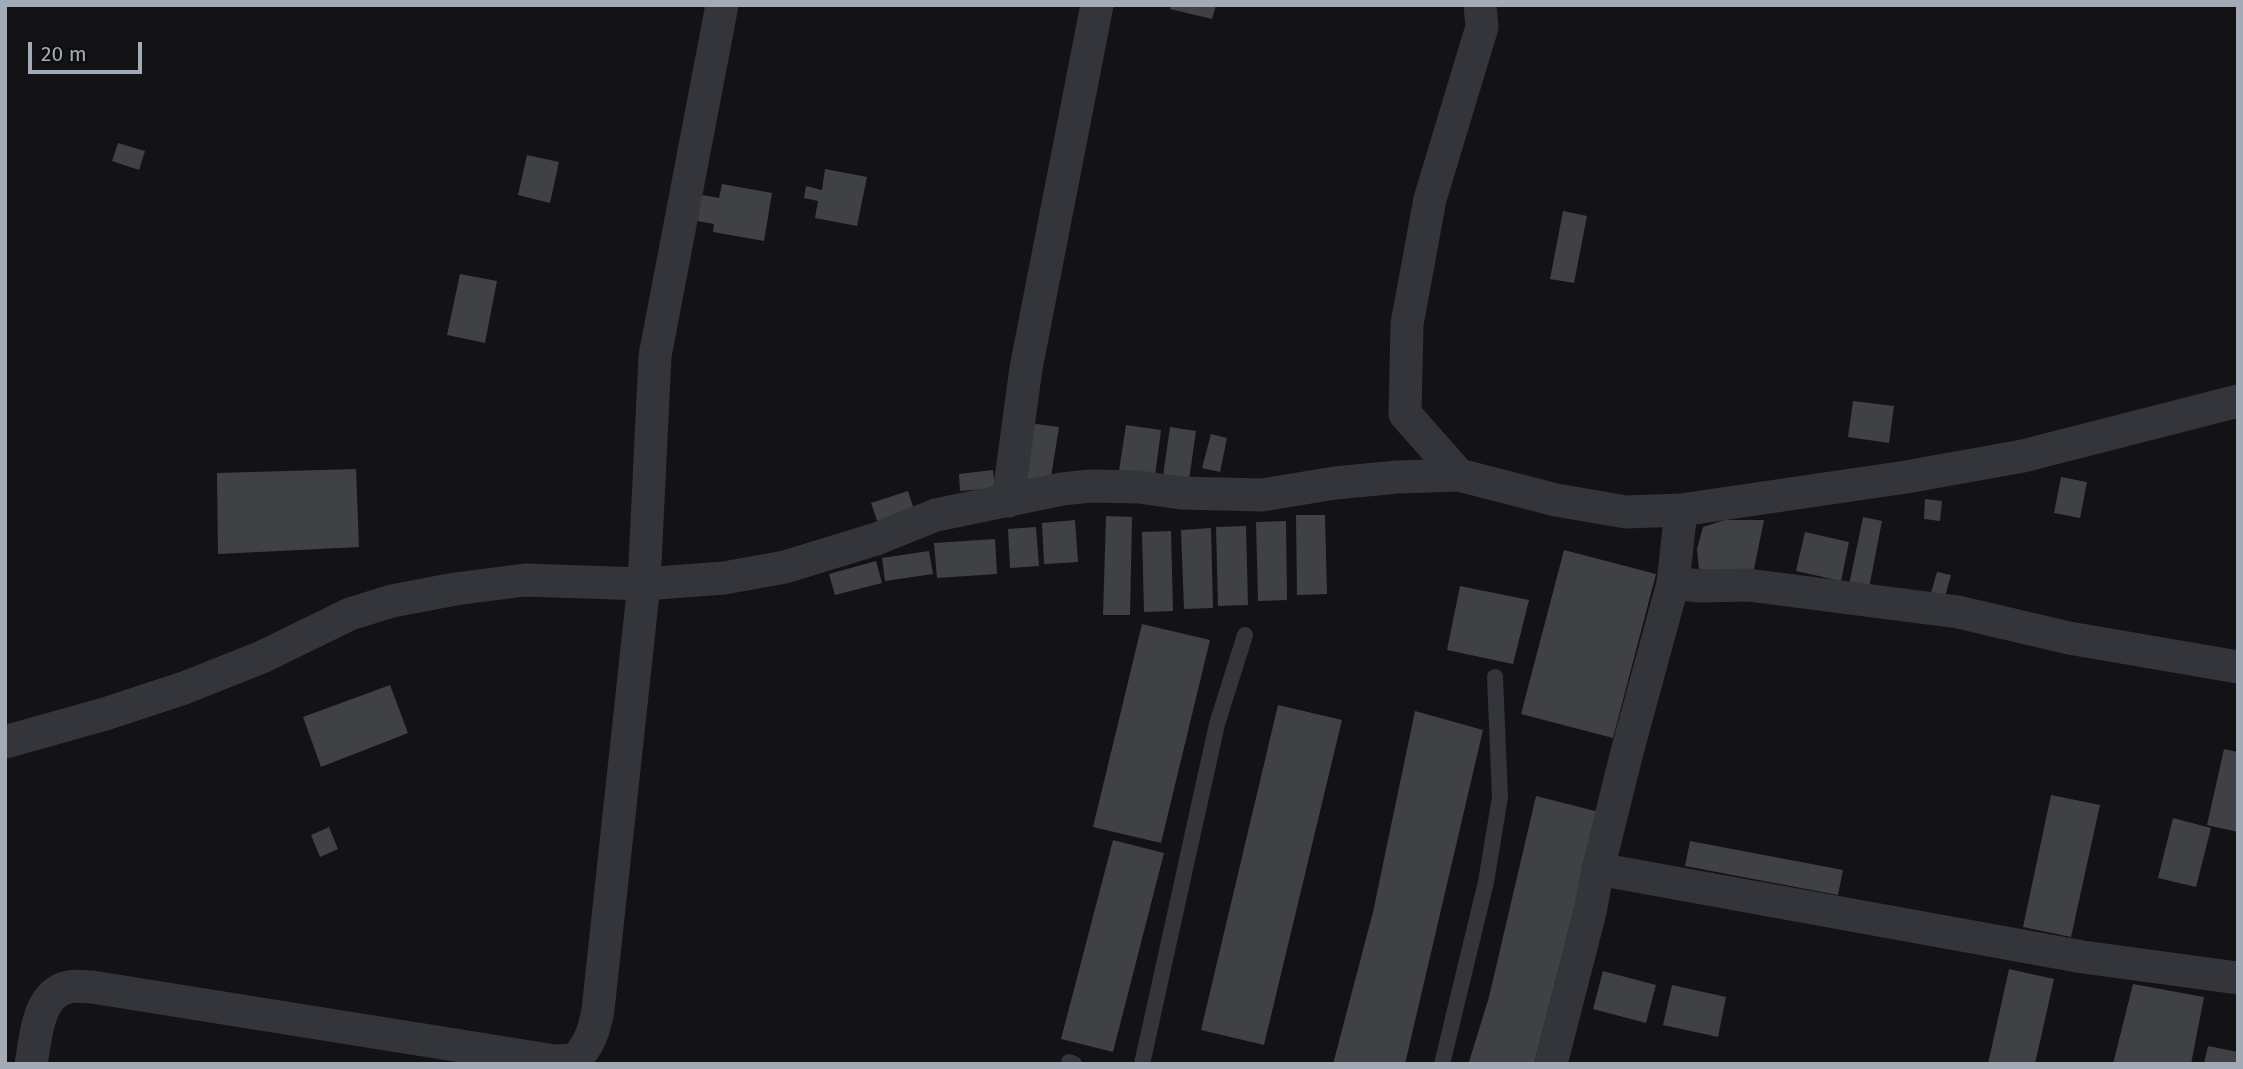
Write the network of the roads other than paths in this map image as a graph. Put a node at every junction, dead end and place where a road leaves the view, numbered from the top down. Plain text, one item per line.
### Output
1 (722, 5) edge
2 (1097, 5) edge
3 (1480, 5) edge
4 (2238, 401) edge
5 (1459, 475) junction
6 (1007, 501) junction
7 (1681, 510) junction
8 (1672, 583) junction
9 (644, 584) junction
10 (1245, 635) dead end
11 (2238, 667) edge
12 (1495, 677) dead end
13 (5, 742) edge
14 (1598, 869) junction
15 (2238, 978) edge
16 (32, 1064) edge
17 (1142, 1064) edge
18 (1442, 1064) edge
19 (1551, 1064) edge

1 - 9 street
2 - 6 street
3 - 5 street
4 - 7 street
5 - 6 street
5 - 7 street
6 - 9 street
7 - 8 street
8 - 11 street
8 - 14 street
9 - 13 street
9 - 16 street
10 - 17 lane
12 - 18 lane
14 - 15 street
14 - 19 street

